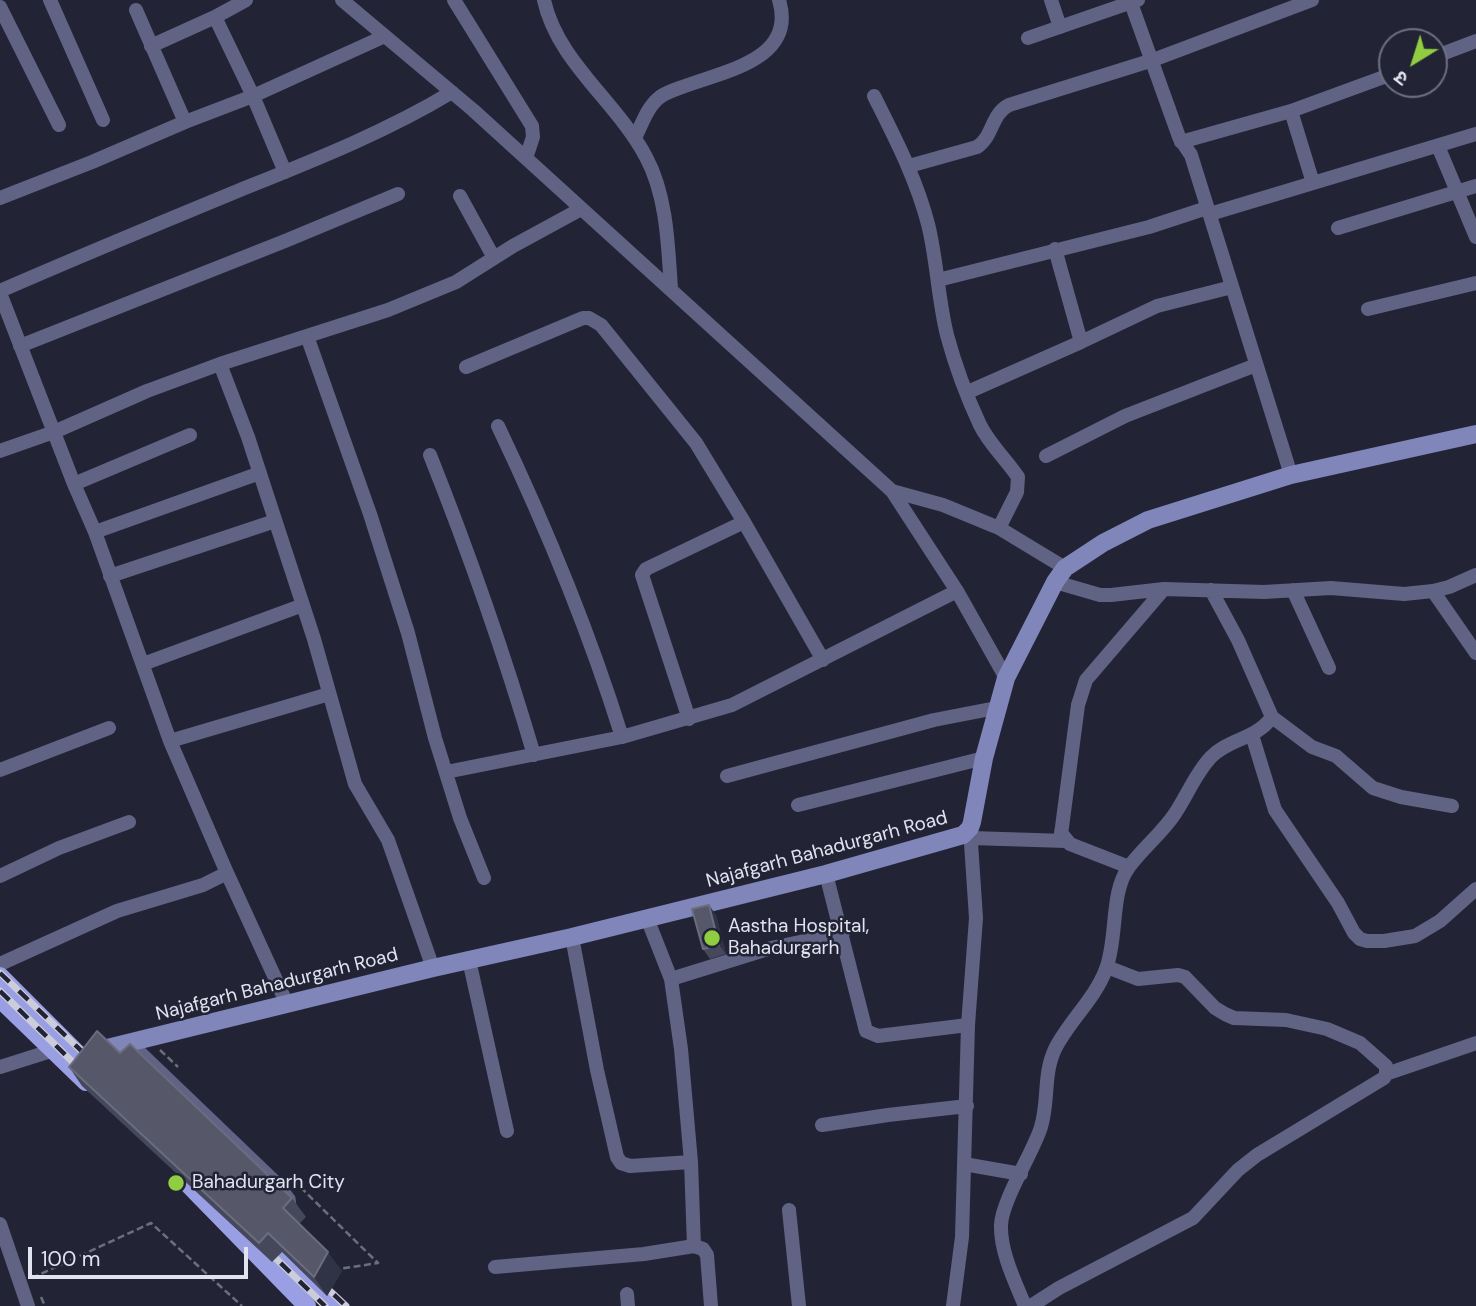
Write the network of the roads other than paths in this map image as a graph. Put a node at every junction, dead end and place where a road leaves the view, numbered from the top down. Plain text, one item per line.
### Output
1 (50, 0) edge
2 (246, 0) edge
3 (342, 0) edge
4 (454, 0) edge
5 (544, 0) edge
6 (779, 0) edge
7 (1051, 0) edge
8 (1312, 0) edge
9 (1135, 1) edge
10 (0, 7) edge
11 (136, 10) dead end
12 (215, 18) junction
13 (1060, 27) junction
14 (385, 36) junction
15 (1028, 38) dead end
16 (1476, 41) edge
17 (151, 46) junction
18 (1448, 52) edge
19 (1153, 60) junction
20 (1378, 79) edge
21 (452, 92) junction
22 (253, 96) junction
23 (874, 96) dead end
24 (1291, 111) junction
25 (103, 120) dead end
26 (185, 122) junction
27 (59, 125) dead end
28 (1476, 134) edge
29 (635, 138) junction
30 (1181, 142) junction
31 (1438, 146) junction
32 (526, 158) junction
33 (909, 166) junction
34 (285, 173) junction
35 (1313, 183) junction
36 (1476, 186) edge
37 (1457, 191) junction
38 (398, 194) dead end
39 (460, 196) dead end
40 (0, 198) edge
41 (581, 209) junction
42 (1208, 211) junction
43 (1338, 228) dead end
44 (1476, 237) edge
45 (1055, 249) junction
46 (494, 258) junction
47 (938, 280) junction
48 (1476, 283) edge
49 (1232, 287) junction
50 (671, 289) junction
51 (0, 292) edge
52 (1368, 309) dead end
53 (307, 336) junction
54 (1081, 342) junction
55 (20, 346) junction
56 (220, 364) junction
57 (1256, 365) junction
58 (466, 367) dead end
59 (968, 392) junction
60 (498, 426) dead end
61 (54, 432) junction
62 (1476, 434) edge
63 (190, 435) dead end
64 (0, 451) edge
65 (430, 455) dead end
66 (1046, 456) dead end
67 (260, 473) junction
68 (1291, 475) junction
69 (74, 484) junction
70 (892, 491) junction
71 (275, 521) junction
72 (744, 522) junction
73 (999, 528) junction
74 (96, 532) junction
75 (1060, 575) junction
76 (1476, 575) edge
77 (110, 576) junction
78 (1164, 589) junction
79 (1211, 590) junction
80 (1293, 590) junction
81 (957, 591) junction
82 (1433, 591) junction
83 (303, 605) junction
84 (1476, 653) edge
85 (822, 660) junction
86 (143, 664) junction
87 (1329, 668) dead end
88 (1006, 678) junction
89 (329, 694) junction
90 (996, 708) junction
91 (1272, 717) junction
92 (689, 719) junction
93 (109, 728) dead end
94 (1252, 735) junction
95 (622, 737) junction
96 (170, 741) junction
97 (534, 755) junction
98 (984, 758) junction
99 (0, 770) edge
100 (446, 772) junction
101 (727, 776) dead end
102 (798, 805) dead end
103 (1452, 806) dead end
104 (129, 822) dead end
105 (971, 833) junction
106 (1066, 841) junction
107 (1129, 867) junction
108 (227, 873) junction
109 (826, 874) junction
110 (0, 876) edge
111 (484, 878) dead end
112 (1476, 889) edge
113 (647, 918) junction
114 (843, 933) junction
115 (572, 937) junction
116 (469, 960) junction
117 (0, 964) edge
118 (1107, 967) junction
119 (433, 968) junction
120 (0, 976) edge
121 (671, 979) junction
122 (0, 999) edge
123 (287, 1004) junction
124 (968, 1025) junction
125 (133, 1042) junction
126 (1476, 1043) edge
127 (54, 1050) junction
128 (79, 1055) junction
129 (0, 1067) edge
130 (1386, 1074) junction
131 (967, 1106) junction
132 (822, 1125) dead end
133 (506, 1131) dead end
134 (691, 1162) junction
135 (169, 1164) edge
136 (964, 1164) junction
137 (1021, 1174) junction
138 (789, 1210) dead end
139 (295, 1219) edge
140 (0, 1224) edge
141 (254, 1224) edge
142 (694, 1246) junction
143 (495, 1267) dead end
144 (28, 1306) edge
145 (307, 1306) edge
146 (336, 1306) edge
147 (711, 1306) edge
148 (799, 1306) edge
149 (953, 1306) edge
150 (1025, 1306) edge
151 (1031, 1306) edge

1 - 25 street
2 - 12 street
3 - 14 street
4 - 32 street
5 - 29 street
6 - 29 street
7 - 13 street
8 - 19 street
9 - 13 street
9 - 19 street
10 - 27 street
11 - 17 street
12 - 17 street
12 - 22 street
13 - 15 street
14 - 21 street
14 - 22 street
16 - 18 street
17 - 26 street
19 - 30 street
19 - 33 street
20 - 24 street
21 - 32 street
21 - 34 street
22 - 26 street
22 - 34 street
23 - 33 street
24 - 30 street
24 - 35 street
26 - 40 street
28 - 31 street
29 - 50 street
30 - 42 street
31 - 35 street
31 - 37 street
32 - 41 street
33 - 47 street
34 - 51 street
35 - 42 street
36 - 37 street
37 - 43 street
37 - 44 street
38 - 55 street
39 - 46 street
41 - 46 street
41 - 50 street
42 - 45 street
42 - 49 street
45 - 47 street
45 - 54 street
46 - 53 street
47 - 59 street
48 - 52 street
49 - 54 street
49 - 57 street
50 - 70 street
51 - 55 street
53 - 56 street
53 - 100 street
54 - 59 street
55 - 61 street
56 - 61 street
56 - 67 street
57 - 66 street
57 - 68 street
58 - 72 street
59 - 73 street
60 - 95 street
61 - 64 street
61 - 69 street
62 - 68 street, Najafgarh Bahadurgarh Road
63 - 69 street
65 - 97 street
67 - 71 street
67 - 74 street
68 - 75 street, Najafgarh Bahadurgarh Road
69 - 74 street
70 - 73 street
70 - 81 street
71 - 77 street
71 - 83 street
72 - 85 street
72 - 92 street
73 - 75 street
74 - 77 street
75 - 78 street
75 - 88 street, Najafgarh Bahadurgarh Road
76 - 82 street
77 - 86 street
78 - 79 street
78 - 106 street
79 - 80 street
79 - 91 street
80 - 82 street
80 - 87 street
81 - 85 street
81 - 88 street
82 - 84 street
83 - 86 street
83 - 89 street
85 - 92 street
86 - 96 street
88 - 90 street, Najafgarh Bahadurgarh Road
89 - 96 street
89 - 119 street
90 - 98 street, Najafgarh Bahadurgarh Road
90 - 101 street
91 - 94 street
91 - 103 street
92 - 95 street
93 - 99 street
94 - 107 street
94 - 112 street
95 - 97 street
96 - 108 street
97 - 100 street
98 - 102 street
98 - 105 street, Najafgarh Bahadurgarh Road
100 - 111 street
104 - 110 street
105 - 106 street
105 - 109 street, Najafgarh Bahadurgarh Road
105 - 124 street
106 - 107 street
107 - 118 street
108 - 117 street
108 - 123 street
109 - 113 street, Najafgarh Bahadurgarh Road
109 - 114 street
113 - 115 street, Najafgarh Bahadurgarh Road
113 - 121 street
114 - 121 street
114 - 124 street
115 - 116 street, Najafgarh Bahadurgarh Road
115 - 134 street
116 - 119 street, Najafgarh Bahadurgarh Road
116 - 133 street
118 - 130 street
118 - 137 street
119 - 123 street, Najafgarh Bahadurgarh Road
120 - 128 main road
121 - 134 street
122 - 127 main road
123 - 125 street, Najafgarh Bahadurgarh Road
124 - 131 street
125 - 128 street, Najafgarh Bahadurgarh Road
125 - 139 lane
126 - 130 street
127 - 128 main road
127 - 129 street
130 - 151 street
131 - 132 street
131 - 136 street
134 - 142 street
135 - 145 main road
136 - 137 street
136 - 149 street
137 - 150 street
138 - 148 street
140 - 144 street
141 - 146 main road
142 - 143 street
142 - 147 street

